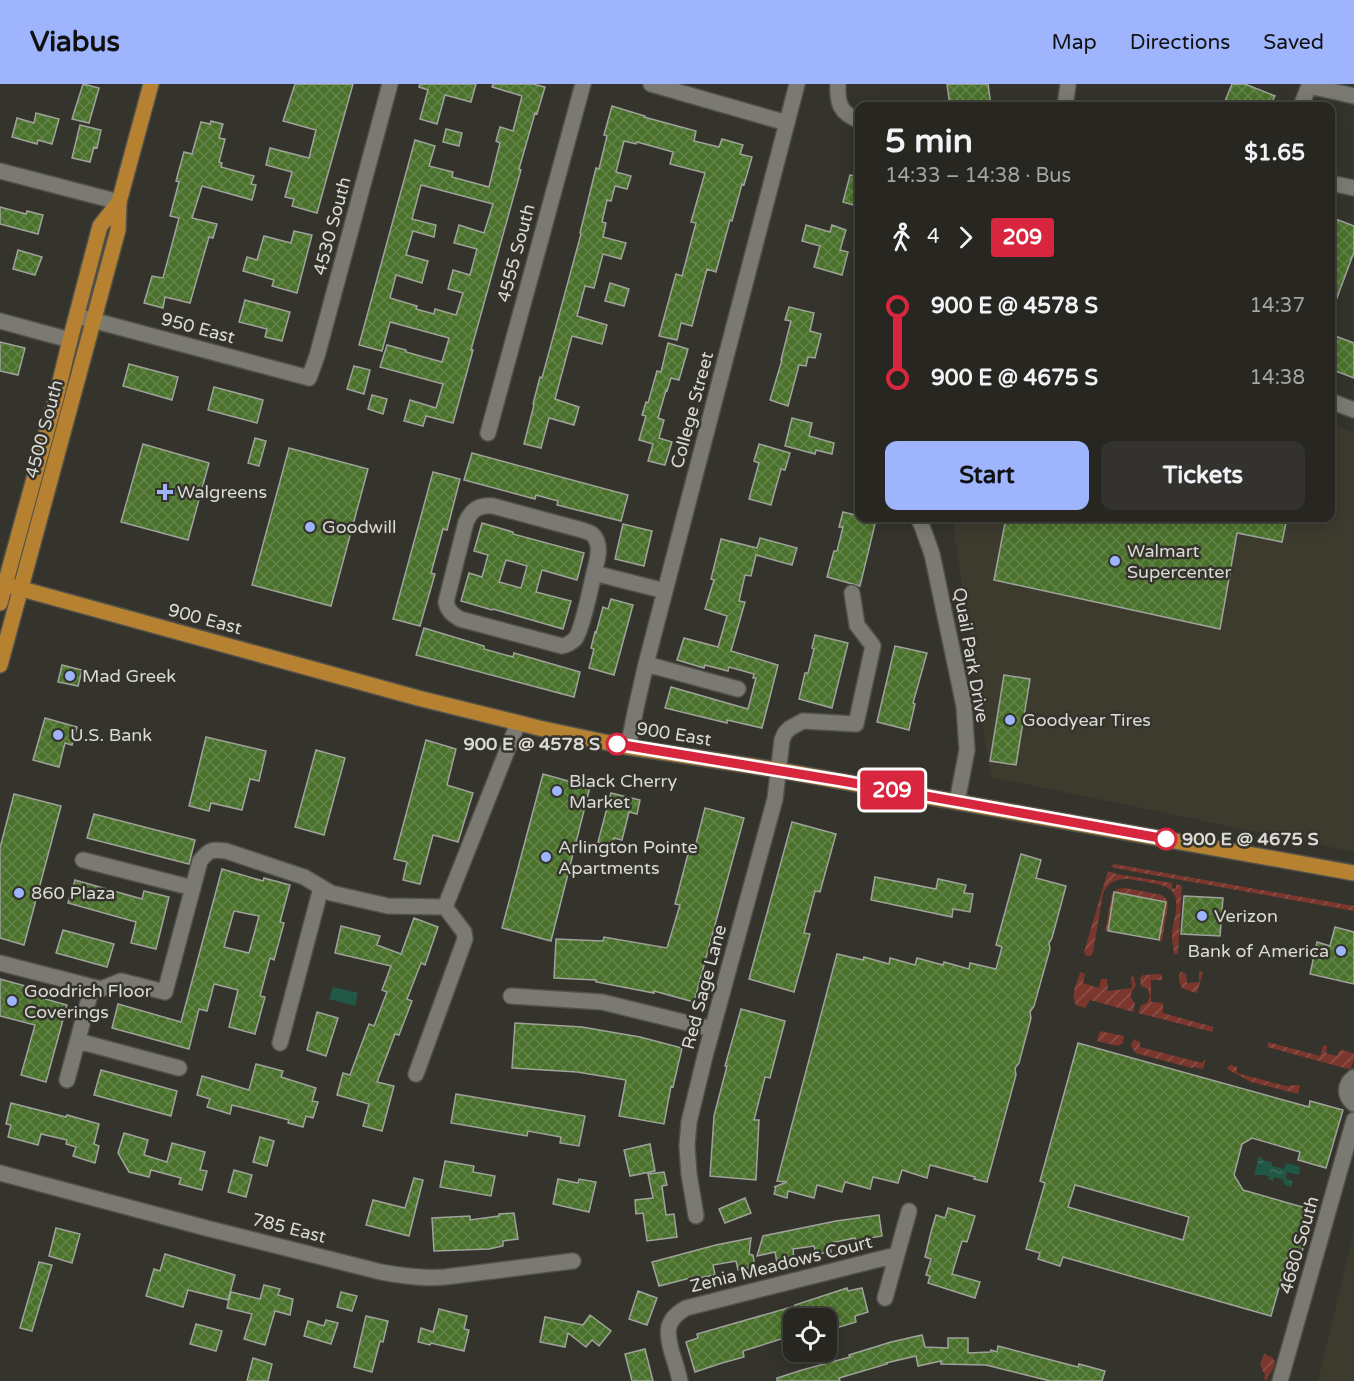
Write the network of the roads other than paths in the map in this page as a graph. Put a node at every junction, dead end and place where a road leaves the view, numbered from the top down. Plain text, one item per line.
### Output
1 (151, 84) edge
2 (390, 84) edge
3 (583, 84) edge
4 (651, 84) edge
5 (797, 84) edge
6 (838, 84) edge
7 (1068, 85) edge
8 (1308, 85) edge
9 (1354, 96) edge
10 (1066, 102) edge
11 (1302, 102) edge
12 (855, 118) edge
13 (787, 123) junction
14 (0, 171) edge
15 (1335, 184) edge
16 (1354, 188) edge
17 (119, 202) junction
18 (77, 316) junction
19 (0, 321) edge
20 (93, 321) junction
21 (70, 340) junction
22 (309, 378) joint
23 (1335, 403) edge
24 (1354, 410) edge
25 (488, 433) dead end
26 (920, 522) edge
27 (594, 573) junction
28 (3, 583) edge
29 (21, 589) junction
30 (665, 591) junction
31 (852, 593) dead end
32 (0, 603) edge
33 (646, 664) junction
34 (0, 665) edge
35 (738, 689) dead end
36 (518, 723) junction
37 (628, 747) junction
38 (778, 770) junction
39 (957, 802) junction
40 (83, 860) dead end
41 (1354, 873) edge
42 (193, 888) junction
43 (321, 888) junction
44 (445, 907) junction
45 (0, 963) edge
46 (92, 987) junction
47 (510, 996) dead end
48 (712, 1029) junction
49 (78, 1041) junction
50 (280, 1043) dead end
51 (178, 1068) dead end
52 (416, 1074) dead end
53 (1354, 1077) edge
54 (67, 1080) dead end
55 (1354, 1104) edge
56 (1354, 1120) edge
57 (0, 1173) edge
58 (909, 1211) dead end
59 (696, 1216) dead end
60 (896, 1255) junction
61 (573, 1260) dead end
62 (885, 1298) dead end
63 (680, 1381) edge
64 (1280, 1381) edge

1 - 17 main road, 4500 South
2 - 22 street, 4530 South
3 - 25 street, 4555 South
4 - 13 street
5 - 13 street, College Street
6 - 12 street
7 - 10 street
8 - 9 street
8 - 11 street
13 - 30 street, College Street
14 - 17 street
15 - 16 street
17 - 18 main road, 4500 South
17 - 20 main road, 4500 South
18 - 20 street, 950 East
18 - 21 main road, 4500 South
19 - 21 street
20 - 22 street, 950 East
20 - 29 main road, 4500 South
21 - 28 main road, 4500 South
23 - 24 street
26 - 39 street, Quail Park Drive
27 - 27 street
27 - 30 street
28 - 29 main road, 900 East
28 - 32 main road, 4500 South
29 - 34 main road, 4500 South
29 - 36 main road, 900 East
30 - 33 street, College Street
31 - 38 street, Red Sage Lane
33 - 35 street
33 - 37 street, College Street
36 - 37 main road, 900 East
36 - 44 street
37 - 38 main road, 900 East
38 - 39 main road, 900 East
38 - 48 street, Red Sage Lane
39 - 41 main road, 900 East
40 - 42 street
42 - 43 street
42 - 46 street
43 - 44 street
43 - 50 street
44 - 52 street
45 - 46 street
46 - 49 street
47 - 48 street
48 - 59 street, Red Sage Lane
49 - 51 street
49 - 54 street
53 - 55 street
56 - 64 street, 4680 South
57 - 61 street, 785 East
58 - 60 street, Zenia Meadows Court
60 - 62 street, Zenia Meadows Court
60 - 63 street, Zenia Meadows Court

